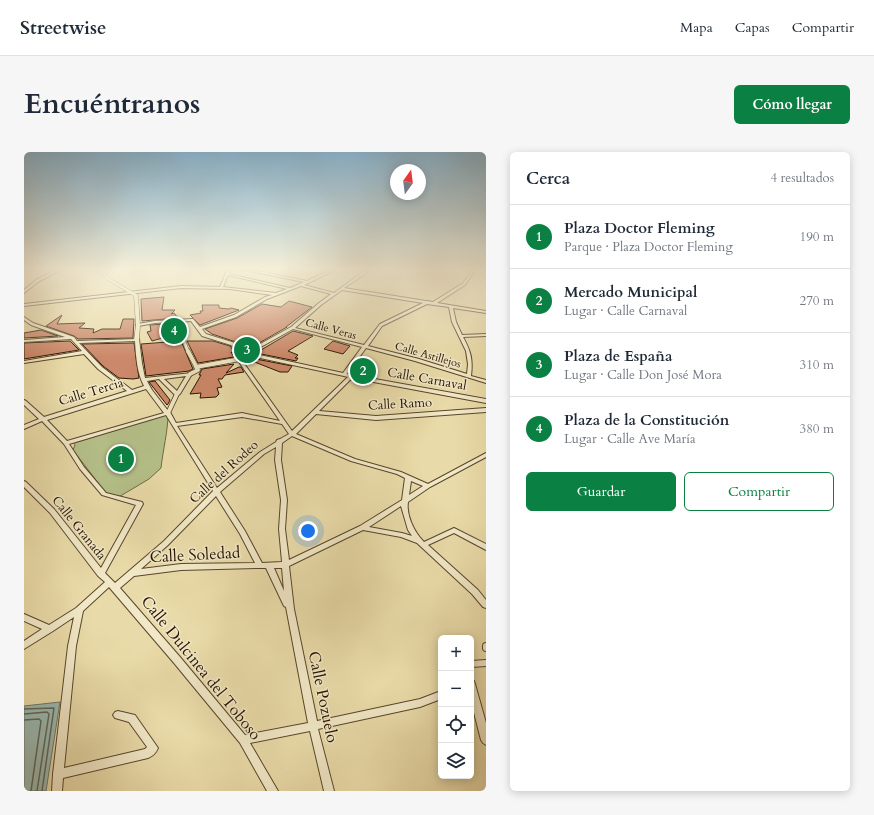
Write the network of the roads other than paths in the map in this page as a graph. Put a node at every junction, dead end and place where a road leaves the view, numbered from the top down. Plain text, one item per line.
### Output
1 (83, 298) edge
2 (136, 298) edge
3 (269, 298) edge
4 (329, 298) edge
5 (400, 298) edge
6 (442, 298) edge
7 (428, 302) junction
8 (434, 303) junction
9 (24, 305) edge
10 (451, 306) junction
11 (486, 312) edge
12 (24, 318) edge
13 (138, 325) junction
14 (292, 328) junction
15 (199, 330) junction
16 (486, 335) edge
17 (461, 336) junction
18 (74, 340) junction
19 (137, 340) junction
20 (24, 341) edge
21 (184, 341) dead end
22 (365, 347) junction
23 (85, 352) junction
24 (246, 354) junction
25 (240, 359) junction
26 (24, 362) edge
27 (196, 366) junction
28 (190, 374) junction
29 (347, 376) junction
30 (469, 376) junction
31 (160, 378) junction
32 (143, 380) junction
33 (486, 382) edge
34 (147, 386) junction
35 (130, 391) junction
36 (178, 394) junction
37 (486, 401) edge
38 (24, 402) edge
39 (486, 410) edge
40 (316, 412) junction
41 (168, 413) junction
42 (43, 419) junction
43 (284, 423) junction
44 (174, 425) junction
45 (24, 427) edge
46 (292, 434) junction
47 (279, 441) junction
48 (66, 443) junction
49 (486, 454) edge
50 (408, 476) junction
51 (24, 483) edge
52 (428, 486) junction
53 (216, 492) junction
54 (406, 500) junction
55 (362, 528) junction
56 (421, 543) junction
57 (486, 546) edge
58 (285, 565) junction
59 (260, 566) junction
60 (269, 566) junction
61 (132, 573) junction
62 (101, 574) junction
63 (112, 585) junction
64 (486, 605) edge
65 (290, 609) junction
66 (79, 610) junction
67 (24, 617) edge
68 (50, 629) junction
69 (24, 645) edge
70 (486, 662) edge
71 (474, 664) edge
72 (474, 694) edge
73 (438, 696) edge
74 (118, 714) dead end
75 (313, 726) junction
76 (243, 740) junction
77 (486, 740) edge
78 (58, 774) junction
79 (57, 791) edge
80 (273, 791) edge
81 (329, 791) edge

1 - 9 street
2 - 13 street
3 - 15 street
4 - 14 street
5 - 7 street
6 - 8 street
7 - 8 street
7 - 22 street, Calle del Rodeo
8 - 10 street
10 - 11 street
10 - 17 street
12 - 18 street
13 - 15 street
13 - 19 street
14 - 22 street, Calle Veras
14 - 24 street
15 - 24 street
16 - 17 street
17 - 30 street
18 - 19 street
18 - 20 street
18 - 23 street
19 - 32 street
21 - 27 street
22 - 29 street, Calle del Rodeo
22 - 30 street, Calle Astillejos
23 - 26 street
23 - 35 street
24 - 25 street
24 - 29 street, Calle Carnaval
25 - 27 street
25 - 43 street
27 - 28 street
28 - 31 street
28 - 36 street
29 - 37 street, Calle Carnaval
29 - 40 street, Calle del Rodeo
30 - 33 street, Calle Astillejos
31 - 32 street
31 - 36 street
32 - 34 street
34 - 35 street, Calle Tercia
34 - 41 street
35 - 42 street, Calle Tercia
36 - 41 street
38 - 42 street
39 - 40 street, Calle Ramo
40 - 46 street, Calle del Rodeo
41 - 44 street
41 - 48 street
42 - 45 street, Calle Tercia
42 - 48 street
43 - 44 street
43 - 46 street
44 - 53 street
46 - 47 street, Calle del Rodeo
46 - 50 street
47 - 53 street, Calle del Rodeo
47 - 58 street, Calle Pozuelo
48 - 62 street
49 - 52 street
50 - 52 street
50 - 54 street
51 - 62 street, Calle Granada
52 - 54 street
53 - 59 street
53 - 61 street, Calle del Rodeo
54 - 55 street
54 - 56 street
55 - 56 street
55 - 58 street
56 - 57 street
56 - 64 street
58 - 60 street, Calle Soledad
58 - 65 street, Calle Pozuelo
59 - 60 street, Calle Soledad
59 - 61 street, Calle Soledad
60 - 65 street, Calle Pozuelo
61 - 63 street, Calle del Rodeo
62 - 63 street, Calle Granada
63 - 66 street, Calle del Rodeo
63 - 76 street, Calle Dulcinea del Toboso
65 - 75 street, Calle Pozuelo
66 - 68 street, Calle del Rodeo
66 - 78 street
67 - 68 street
68 - 69 street, Calle del Rodeo
70 - 71 street
72 - 77 street
73 - 75 street
74 - 78 street
75 - 76 street
75 - 81 street, Calle Pozuelo
76 - 80 street, Calle Dulcinea del Toboso
78 - 79 street

